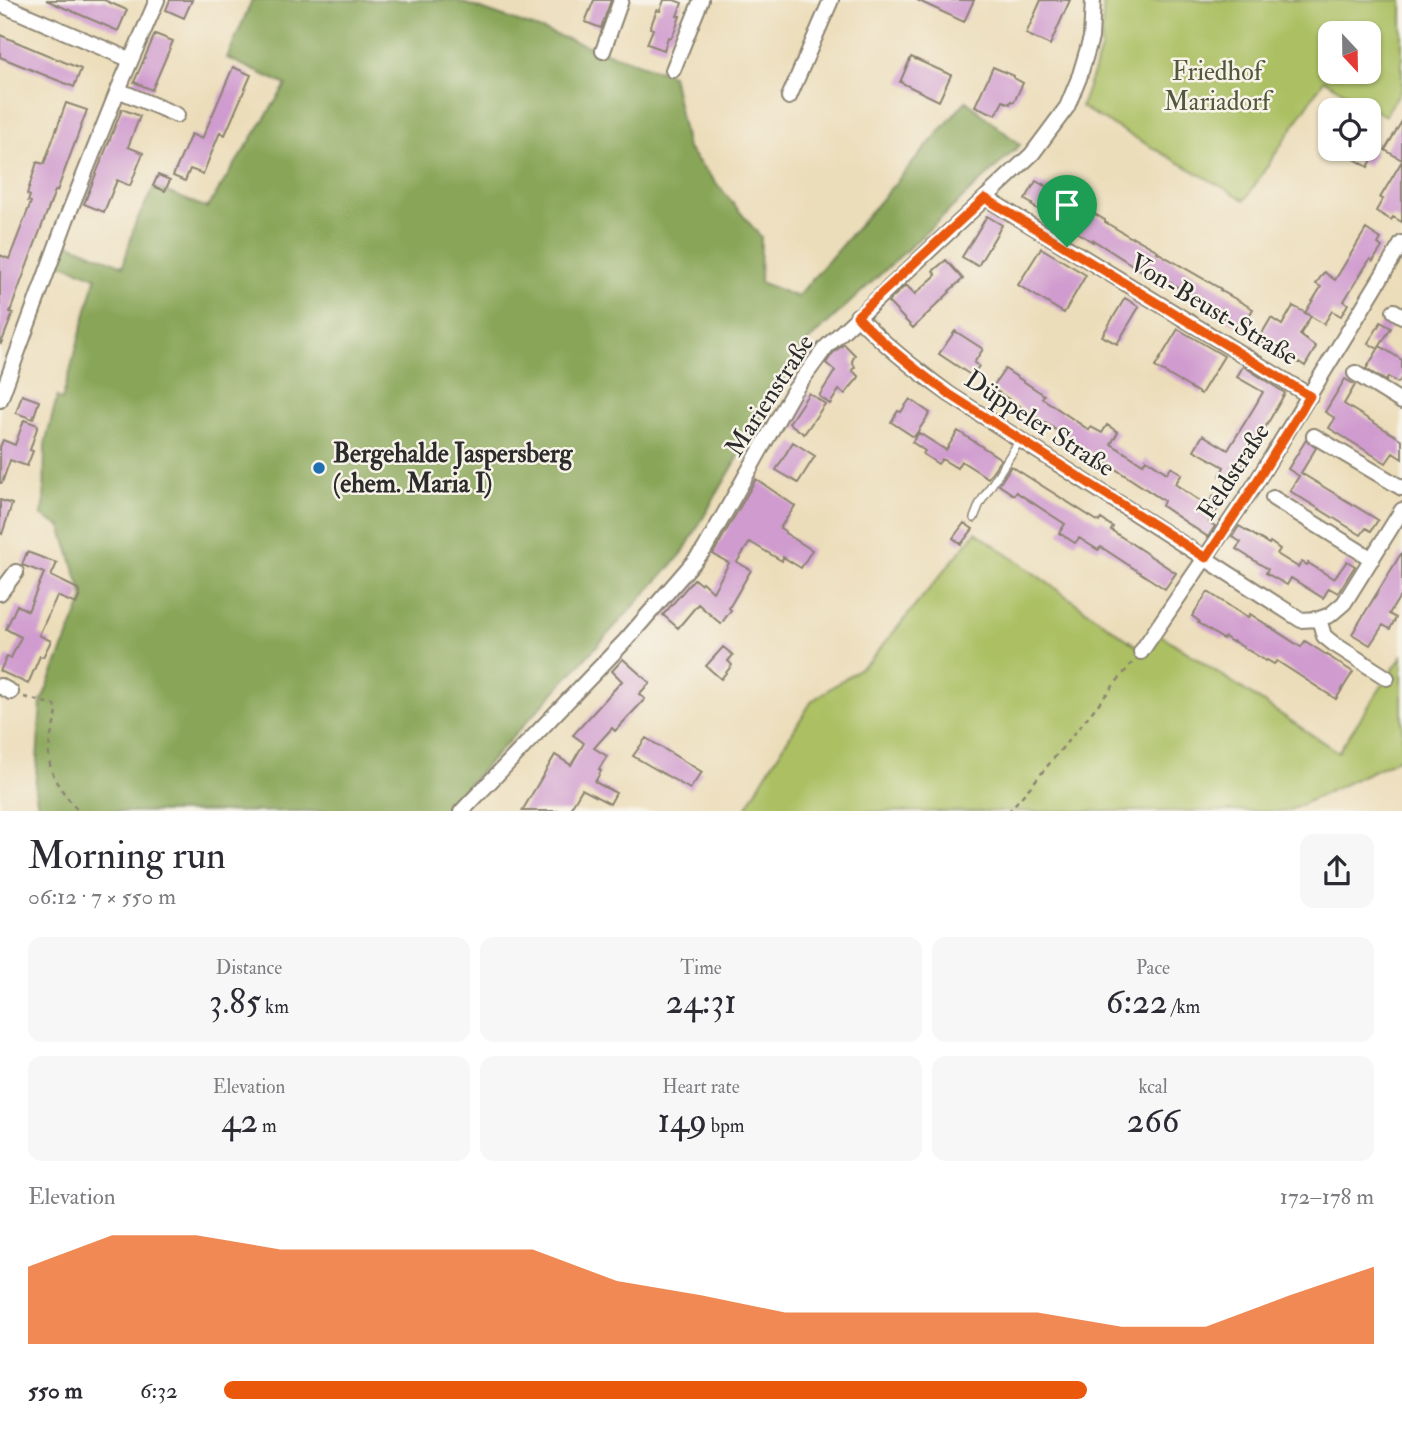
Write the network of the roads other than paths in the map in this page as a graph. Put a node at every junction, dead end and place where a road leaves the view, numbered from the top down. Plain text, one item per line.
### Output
1 (157, 0) edge
2 (621, 0) edge
3 (701, 0) edge
4 (831, 0) edge
5 (1093, 0) edge
6 (0, 4) edge
7 (603, 51) dead end
8 (131, 60) junction
9 (673, 70) dead end
10 (118, 90) junction
11 (789, 97) dead end
12 (177, 115) dead end
13 (985, 198) junction
14 (1402, 243) edge
15 (857, 316) junction
16 (1355, 373) dead end
17 (1310, 396) junction
18 (0, 400) edge
19 (1402, 402) edge
20 (1314, 436) dead end
21 (1020, 439) junction
22 (1402, 488) edge
23 (1273, 498) dead end
24 (1402, 510) edge
25 (974, 518) dead end
26 (1206, 558) junction
27 (1372, 559) junction
28 (16, 572) dead end
29 (0, 593) edge
30 (1319, 619) junction
31 (1141, 652) road end
32 (1387, 678) dead end
33 (461, 811) edge

1 - 8 street
2 - 7 street
3 - 9 street
4 - 11 street
5 - 13 street, Marienstraße
6 - 8 street
8 - 10 street
10 - 12 street
10 - 18 street
13 - 15 street, Marienstraße
13 - 17 street, Von-Beust-Straße
14 - 17 street, Feldstraße
15 - 21 street, Düppeler Straße
15 - 33 street, Marienstraße
16 - 19 street
17 - 26 street, Feldstraße
20 - 22 street
21 - 25 lane
21 - 26 street, Düppeler Straße
23 - 27 street
24 - 27 street
26 - 30 street, Düppeler Straße
26 - 31 street, Feldstraße
27 - 30 street
28 - 29 street
30 - 32 street

